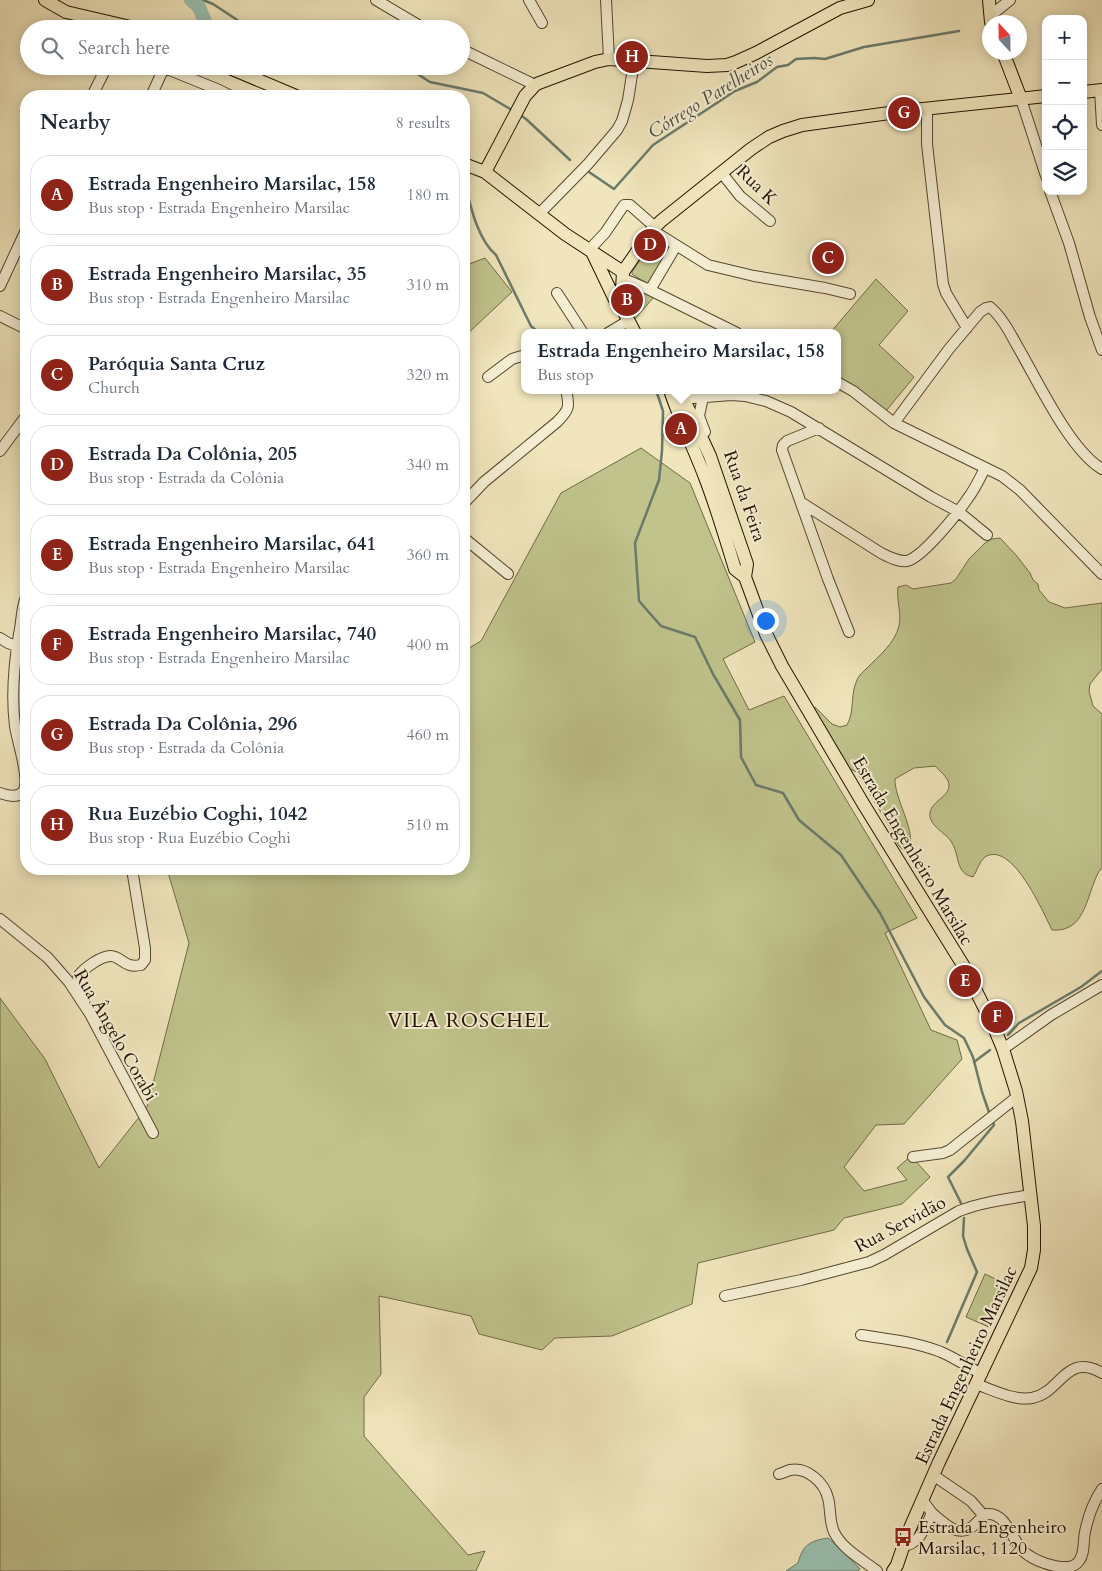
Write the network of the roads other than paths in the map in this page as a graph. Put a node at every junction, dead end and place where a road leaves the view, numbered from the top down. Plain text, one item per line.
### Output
1 (34, 0) edge
2 (45, 0) edge
3 (376, 0) edge
4 (530, 0) edge
5 (606, 0) edge
6 (862, 0) edge
7 (989, 0) edge
8 (1010, 0) edge
9 (991, 15) edge
10 (995, 15) edge
11 (69, 20) edge
12 (96, 20) edge
13 (410, 20) edge
14 (542, 23) dead end
15 (470, 54) edge
16 (609, 59) junction
17 (1006, 60) edge
18 (634, 62) junction
19 (102, 75) edge
20 (159, 75) edge
21 (179, 75) edge
22 (245, 75) edge
23 (535, 86) junction
24 (95, 90) edge
25 (153, 90) edge
26 (212, 90) edge
27 (281, 90) edge
28 (1087, 92) edge
29 (1101, 93) edge
30 (1042, 96) edge
31 (1021, 99) junction
32 (927, 109) junction
33 (1102, 125) edge
34 (1042, 164) edge
35 (470, 166) edge
36 (485, 172) junction
37 (721, 172) junction
38 (1051, 195) edge
39 (539, 214) junction
40 (770, 221) dead end
41 (654, 229) junction
42 (20, 245) edge
43 (676, 246) junction
44 (592, 254) junction
45 (623, 275) junction
46 (0, 286) edge
47 (650, 290) junction
48 (557, 294) dead end
49 (850, 294) dead end
50 (0, 316) edge
51 (626, 316) junction
52 (20, 326) edge
53 (967, 328) junction
54 (580, 329) edge
55 (612, 329) edge
56 (633, 329) edge
57 (729, 329) edge
58 (1102, 350) edge
59 (521, 357) edge
60 (488, 377) dead end
61 (841, 384) edge
62 (567, 394) edge
63 (676, 394) edge
64 (691, 411) junction
65 (894, 423) junction
66 (20, 424) edge
67 (819, 428) junction
68 (0, 451) edge
69 (985, 468) junction
70 (1102, 469) edge
71 (470, 497) edge
72 (802, 503) junction
73 (959, 512) junction
74 (987, 535) dead end
75 (470, 543) edge
76 (508, 574) dead end
77 (1102, 574) edge
78 (20, 622) edge
79 (849, 632) dead end
80 (0, 638) edge
81 (16, 646) junction
82 (20, 752) edge
83 (0, 793) edge
84 (20, 794) edge
85 (133, 875) edge
86 (0, 919) edge
87 (1102, 984) edge
88 (84, 1005) junction
89 (1003, 1049) junction
90 (1017, 1097) junction
91 (153, 1133) dead end
92 (913, 1157) dead end
93 (1032, 1195) junction
94 (725, 1296) dead end
95 (861, 1335) dead end
96 (1102, 1373) edge
97 (979, 1379) junction
98 (779, 1474) dead end
99 (933, 1475) junction
100 (1102, 1489) edge
101 (923, 1501) junction
102 (932, 1514) junction
103 (984, 1516) junction
104 (903, 1546) junction
105 (877, 1571) edge
106 (893, 1571) edge

1 - 11 main road
2 - 12 main road
3 - 13 street
4 - 14 street
5 - 16 street
6 - 18 main road
7 - 9 main road
8 - 10 street
15 - 23 street
16 - 18 main road
16 - 23 main road
17 - 31 main road
18 - 39 street
19 - 24 street
20 - 25 street
21 - 26 street
22 - 27 main road
23 - 36 main road
28 - 29 main road
29 - 33 street
30 - 31 main road
31 - 32 main road
31 - 34 street
32 - 37 main road
32 - 53 street
35 - 36 main road
36 - 39 main road
37 - 40 street, Rua K
37 - 41 main road
38 - 58 street
39 - 44 main road
41 - 43 street
41 - 44 street
41 - 45 main road
42 - 46 street
43 - 47 street
43 - 49 street
44 - 45 main road
44 - 51 main road
45 - 47 street
45 - 51 main road
47 - 57 street
48 - 54 street
50 - 52 street
51 - 55 street
51 - 56 main road
53 - 65 street
53 - 70 street
59 - 60 street
61 - 65 street
62 - 71 street
63 - 64 main road, Estrada Engenheiro Marsilac
64 - 67 street
64 - 89 main road, Estrada Engenheiro Marsilac
65 - 69 street
66 - 68 street
67 - 72 street
67 - 73 street
69 - 73 street
69 - 77 street
72 - 73 street
72 - 79 street
73 - 74 street
75 - 76 street
78 - 81 street
80 - 81 street
81 - 82 street
83 - 84 street
85 - 88 street
86 - 88 street, Rua Ângelo Corabi
87 - 89 street
88 - 91 street, Rua Ângelo Corabi
89 - 90 main road, Estrada Engenheiro Marsilac
90 - 92 street
90 - 93 main road, Estrada Engenheiro Marsilac
93 - 94 street, Rua Servidão
93 - 97 main road, Estrada Engenheiro Marsilac
95 - 97 street
96 - 97 street
97 - 99 main road, Estrada Engenheiro Marsilac
98 - 105 street
99 - 101 main road, Estrada Engenheiro Marsilac
99 - 103 street
100 - 103 street
101 - 102 street
101 - 104 main road, Estrada Engenheiro Marsilac
102 - 103 street
102 - 104 street
104 - 106 main road, Estrada Engenheiro Marsilac

